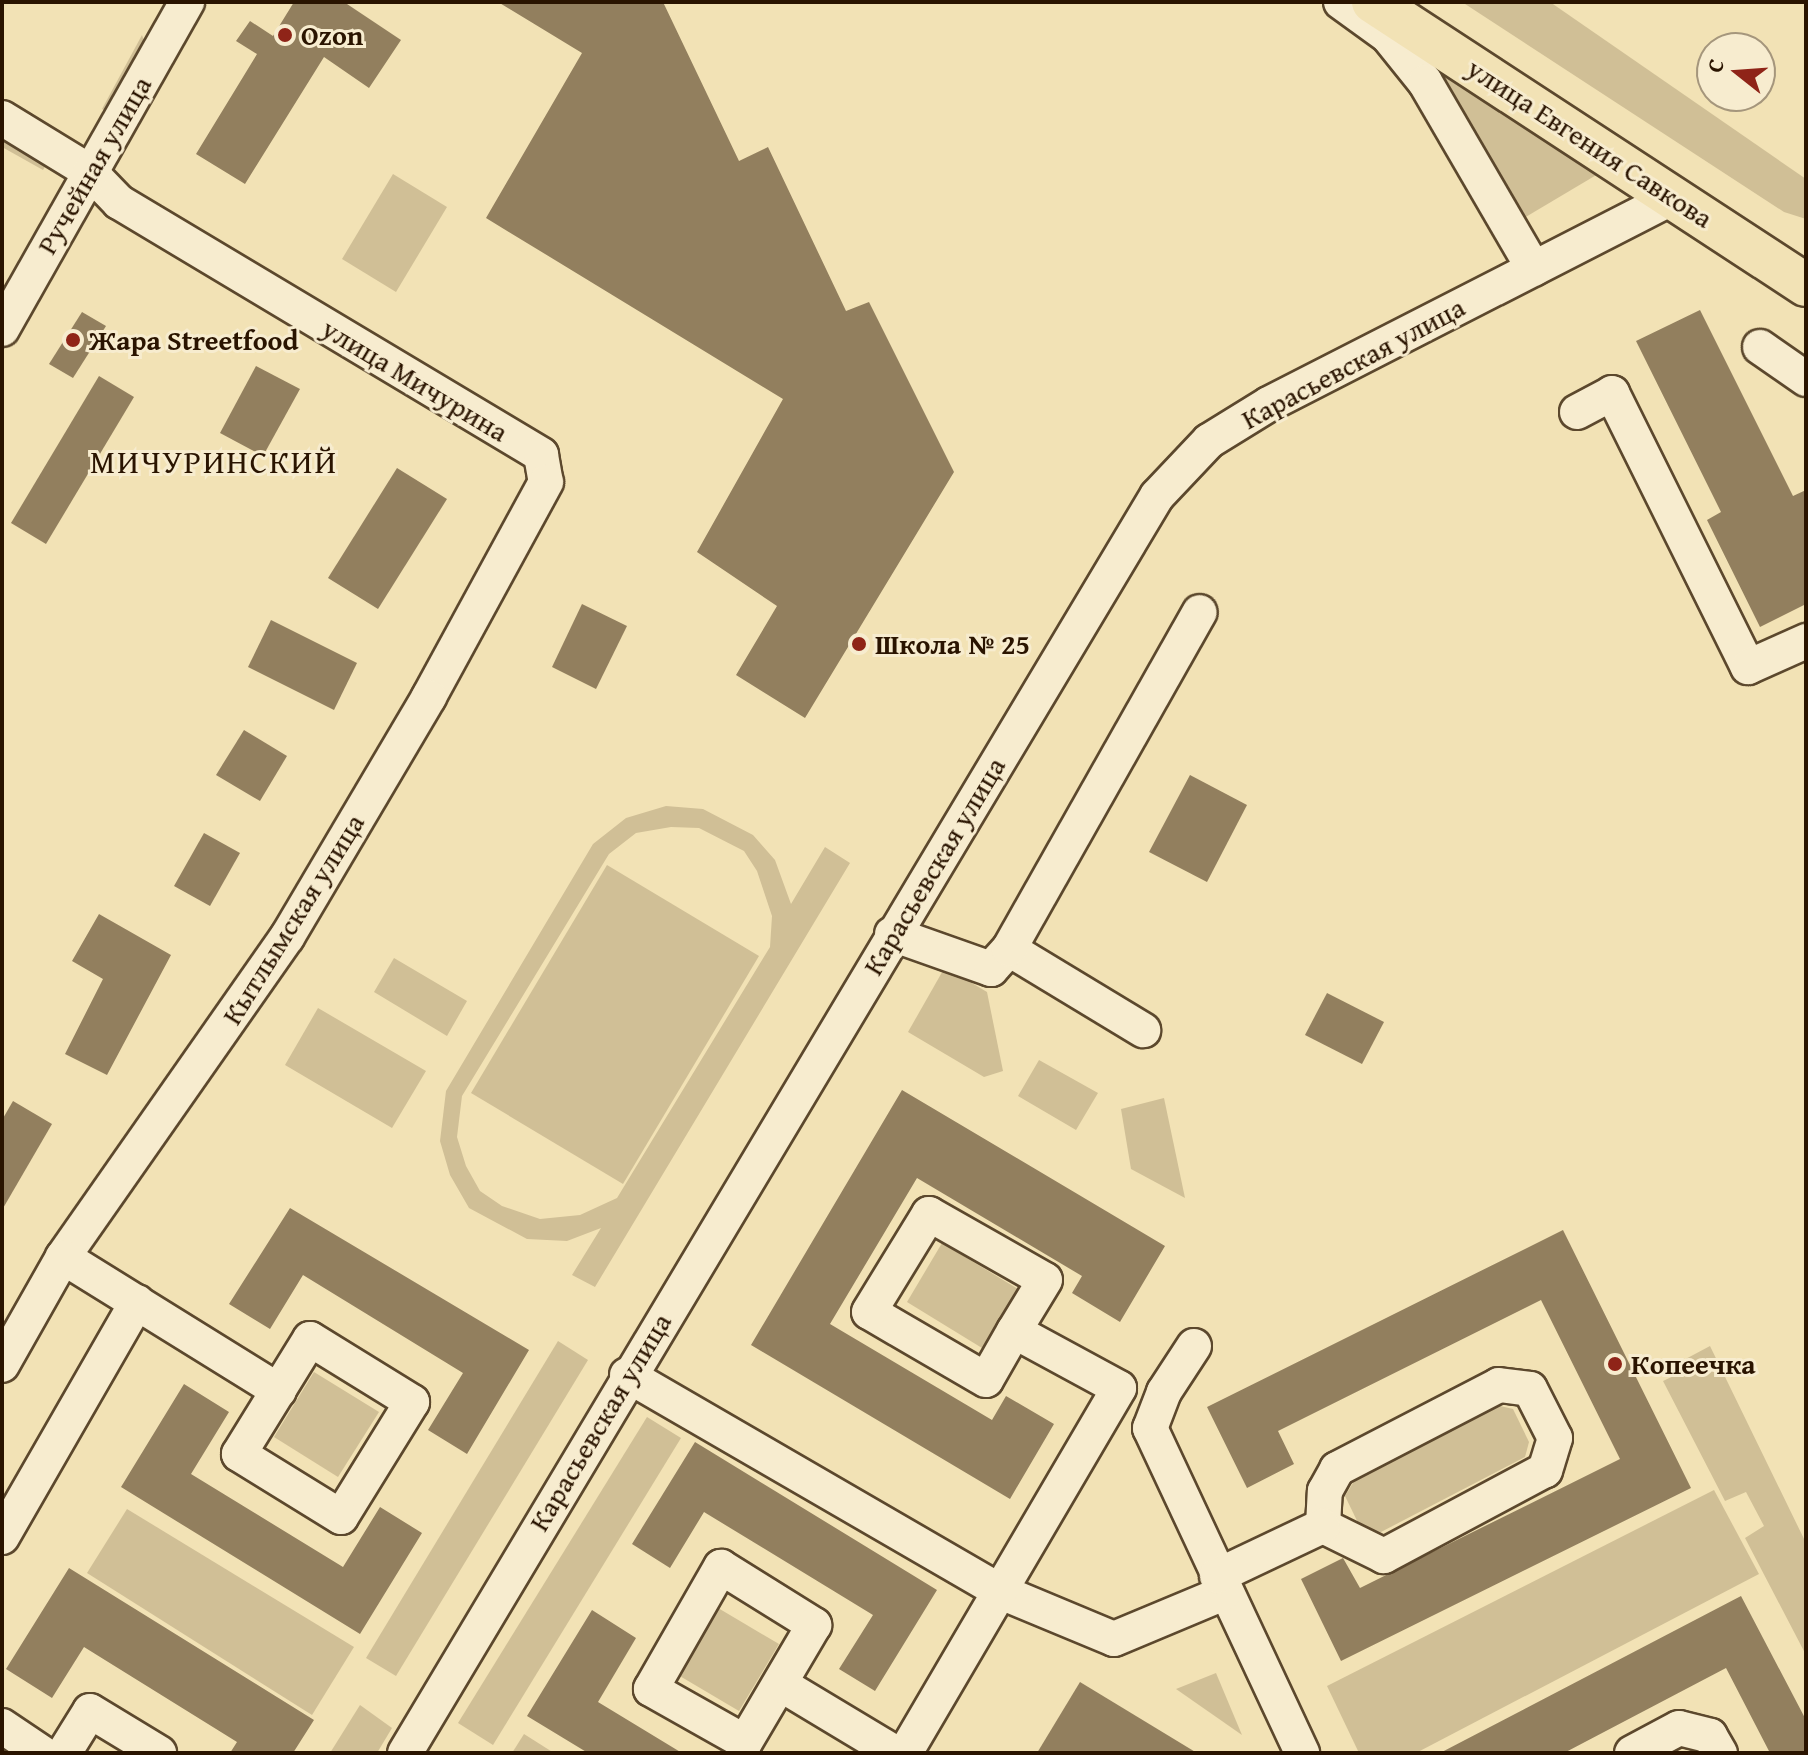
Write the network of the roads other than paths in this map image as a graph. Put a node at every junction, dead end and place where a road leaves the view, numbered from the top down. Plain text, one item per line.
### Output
1 (187, 2) edge
2 (1341, 2) edge
3 (1373, 2) edge
4 (2, 118) edge
5 (90, 172) junction
6 (1673, 197) junction
7 (1534, 269) junction
8 (1806, 285) edge
9 (2, 329) edge
10 (1760, 347) dead end
11 (1806, 379) edge
12 (1577, 412) dead end
13 (541, 455) joint
14 (1200, 612) dead end
15 (1806, 641) edge
16 (892, 934) junction
17 (1009, 949) junction
18 (1143, 1030) dead end
19 (63, 1257) junction
20 (137, 1302) junction
21 (1014, 1331) junction
22 (1194, 1346) dead end
23 (2, 1365) edge
24 (627, 1375) junction
25 (279, 1391) junction
26 (1323, 1526) junction
27 (2, 1537) edge
28 (1221, 1584) junction
29 (1001, 1592) junction
30 (782, 1685) junction
31 (2, 1726) edge
32 (42, 1753) edge
33 (64, 1753) edge
34 (159, 1753) edge
35 (405, 1753) edge
36 (895, 1753) edge
37 (905, 1753) edge
38 (1302, 1753) edge
39 (1632, 1753) edge
40 (1720, 1753) edge

1 - 5 street, Ручейная улица
2 - 7 street
3 - 6 main road, улица Евгения Савкова
4 - 5 street, улица Мичурина
5 - 9 street, Ручейная улица
5 - 13 street, улица Мичурина
6 - 7 street, Карасьевская улица
6 - 8 main road, улица Евгения Савкова
7 - 16 street, Карасьевская улица
10 - 11 street
12 - 15 street
13 - 19 street, Кытлымская улица
14 - 17 street
16 - 17 street
16 - 24 street, Карасьевская улица
17 - 18 street
19 - 20 street
19 - 23 street, Кытлымская улица
20 - 25 street
20 - 27 street
21 - 21 street
21 - 29 street
22 - 28 street
24 - 29 street
24 - 35 street, Карасьевская улица
25 - 25 street
26 - 26 street
26 - 28 street
28 - 29 street
28 - 38 street
29 - 37 street
30 - 30 street
30 - 36 street
31 - 32 street
33 - 34 street
39 - 40 street

